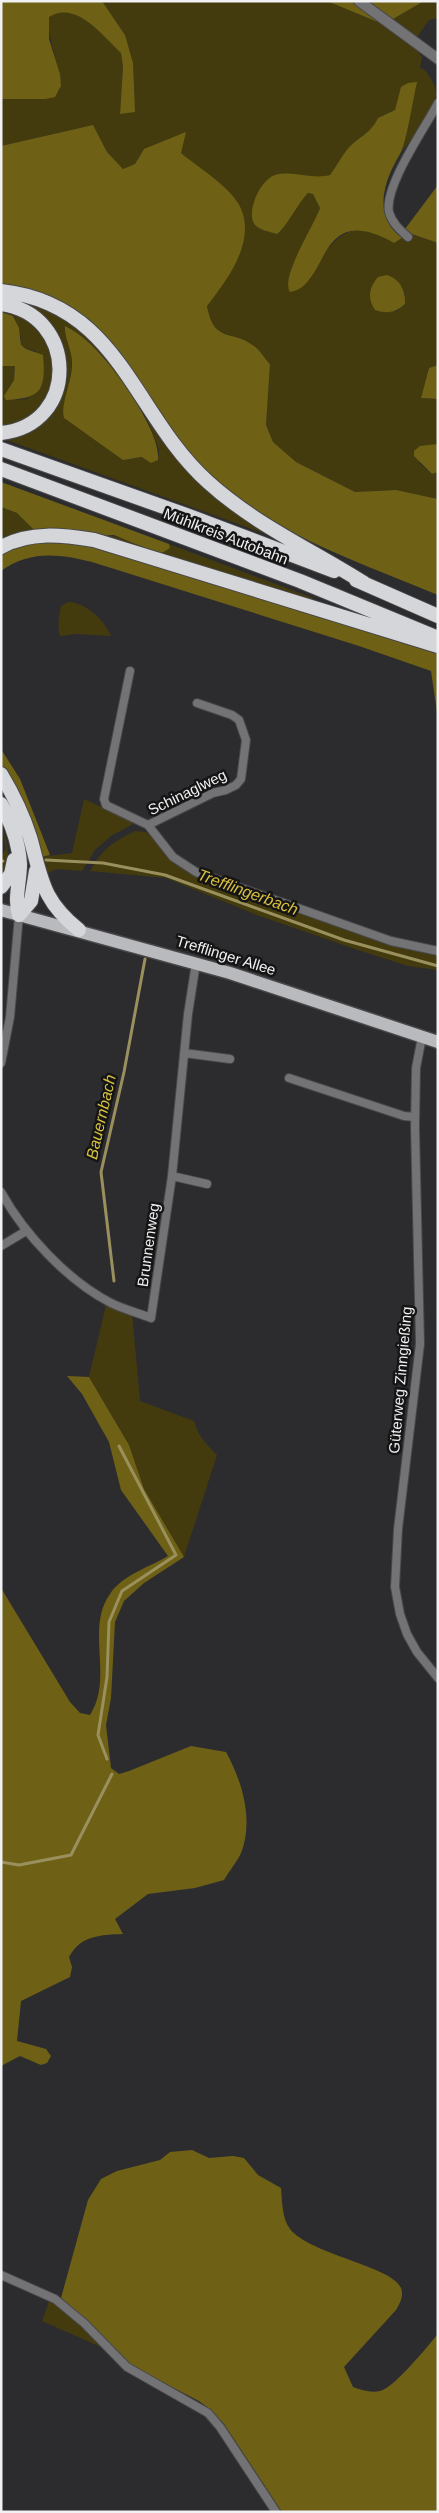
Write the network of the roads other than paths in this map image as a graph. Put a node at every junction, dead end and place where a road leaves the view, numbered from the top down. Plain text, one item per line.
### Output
1 (359, 1) edge
2 (438, 59) edge
3 (438, 103) edge
4 (408, 237) dead end
5 (1, 291) edge
6 (1, 304) edge
7 (1, 433) edge
8 (1, 449) edge
9 (1, 469) edge
10 (1, 547) edge
11 (364, 583) junction
12 (438, 616) edge
13 (438, 638) edge
14 (438, 646) edge
15 (130, 671) dead end
16 (197, 703) dead end
17 (1, 774) edge
18 (1, 804) edge
19 (148, 825) junction
20 (14, 836) junction
21 (36, 868) junction
22 (1, 887) edge
23 (1, 910) edge
24 (19, 915) junction
25 (79, 930) junction
26 (438, 951) edge
27 (196, 963) junction
28 (421, 1040) junction
29 (438, 1042) edge
30 (184, 1053) junction
31 (230, 1059) dead end
32 (1, 1063) edge
33 (289, 1078) dead end
34 (415, 1117) junction
35 (172, 1176) junction
36 (207, 1184) dead end
37 (1, 1192) edge
38 (26, 1231) junction
39 (1, 1246) edge
40 (438, 1678) edge
41 (1, 2275) edge
42 (276, 2512) edge

1 - 2 street
3 - 4 street
5 - 11 highway
6 - 7 highway
8 - 11 highway, Mühlkreis Autobahn
9 - 13 highway, Mühlkreis Autobahn
10 - 14 highway
11 - 12 highway, Mühlkreis Autobahn
15 - 19 street
16 - 19 street, Schinaglweg
17 - 21 highway
18 - 20 highway
19 - 26 street, Schinaglweg
20 - 22 highway
20 - 24 highway
21 - 24 highway
21 - 25 highway
23 - 24 main road, Trefflinger Allee
24 - 25 main road, Trefflinger Allee
24 - 32 street
25 - 27 main road, Trefflinger Allee
27 - 28 main road, Trefflinger Allee
27 - 30 street, Brunnenweg
28 - 29 main road, Trefflinger Allee
28 - 34 street, Güterweg Zinngießing
30 - 31 street
30 - 35 street, Brunnenweg
33 - 34 street
34 - 40 street, Güterweg Zinngießing
35 - 36 street
35 - 38 street, Brunnenweg
37 - 38 street
38 - 39 street
41 - 42 street

